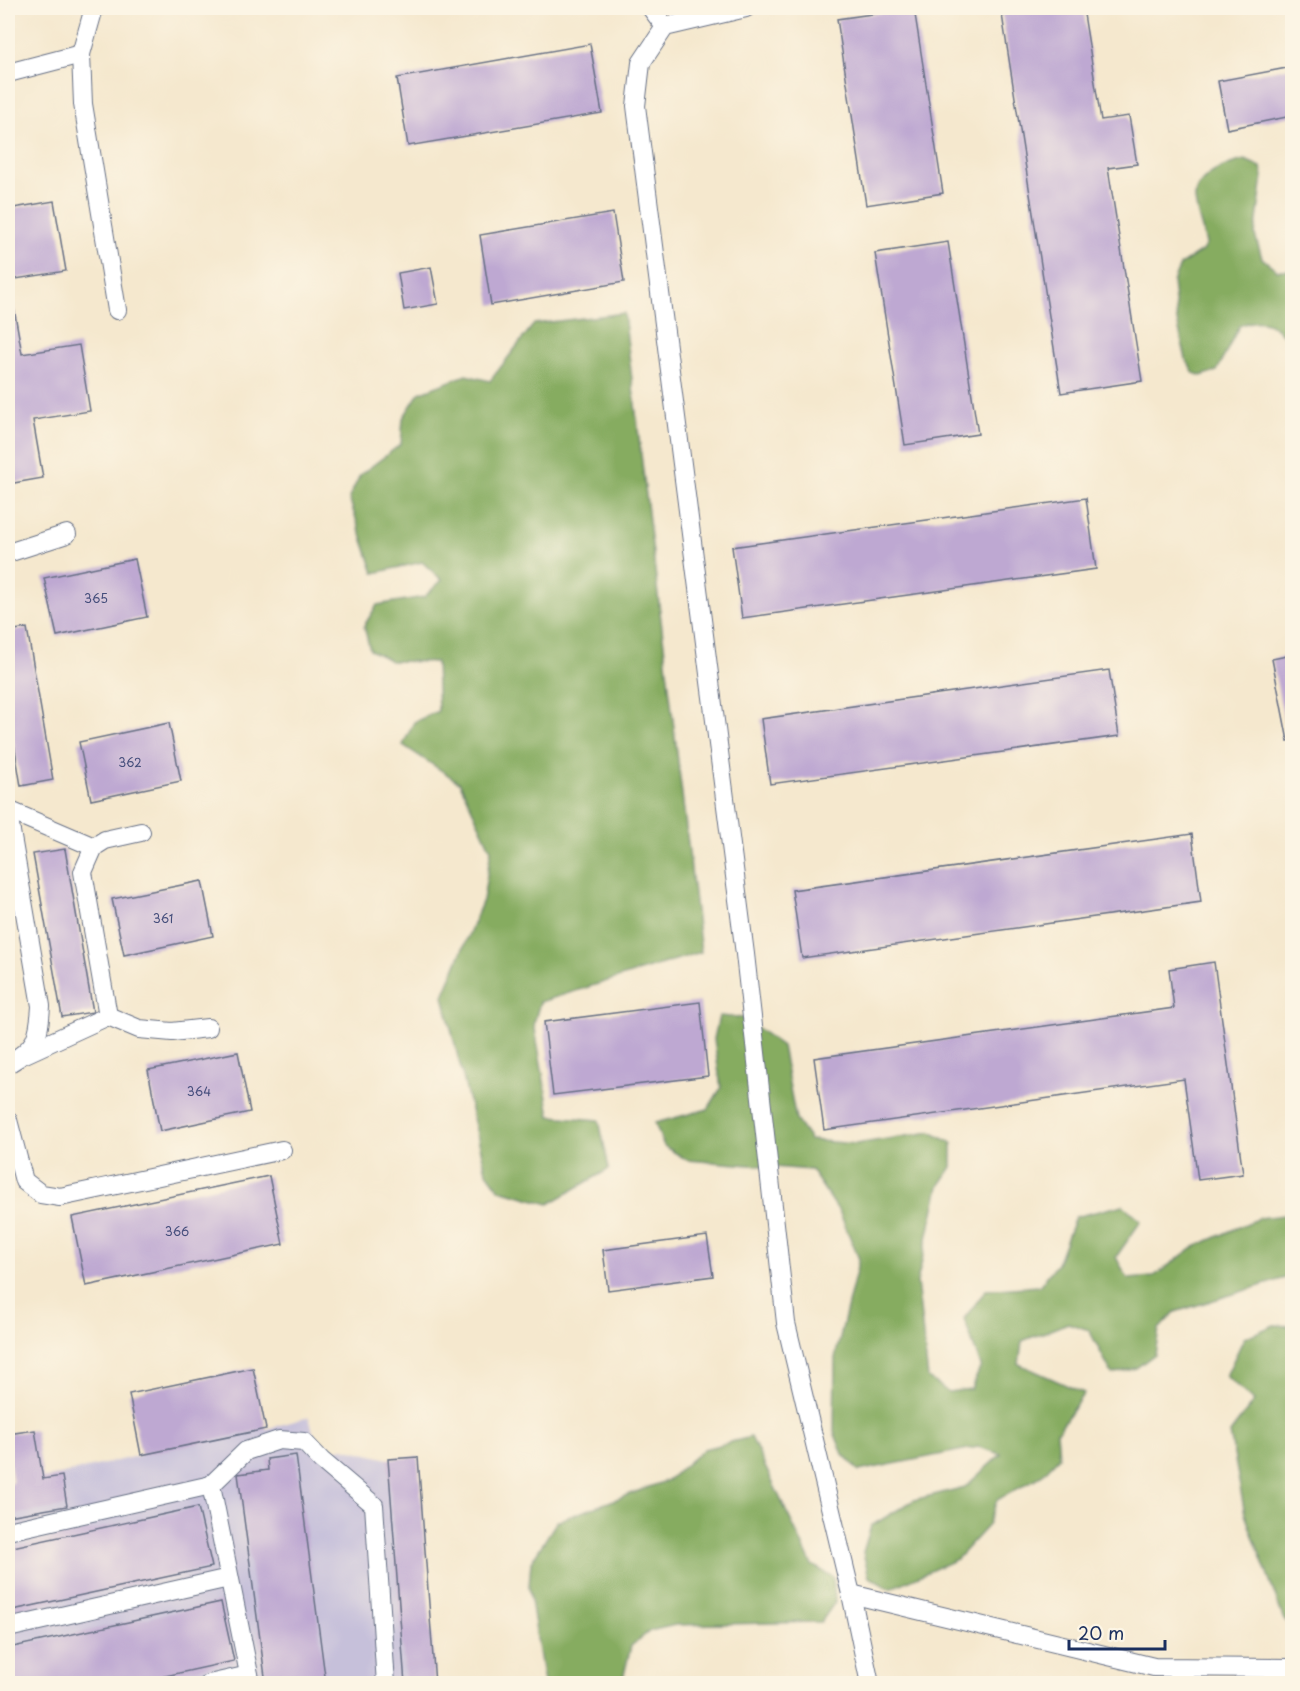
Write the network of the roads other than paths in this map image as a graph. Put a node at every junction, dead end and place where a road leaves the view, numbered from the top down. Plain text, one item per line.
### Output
1 (94, 8) edge
2 (651, 8) edge
3 (746, 8) edge
4 (665, 27) junction
5 (81, 54) junction
6 (8, 73) edge
7 (117, 310) dead end
8 (67, 534) dead end
9 (8, 553) edge
10 (8, 812) edge
11 (141, 832) dead end
12 (94, 847) junction
13 (108, 1016) junction
14 (208, 1028) dead end
15 (25, 1054) junction
16 (8, 1064) edge
17 (8, 1120) edge
18 (282, 1150) dead end
19 (211, 1485) junction
20 (8, 1531) edge
21 (229, 1578) junction
22 (851, 1594) junction
23 (8, 1628) edge
24 (1293, 1668) edge
25 (250, 1679) edge
26 (209, 1683) edge
27 (386, 1683) edge
28 (870, 1683) edge

1 - 5 lane
2 - 4 lane
3 - 4 lane
4 - 22 lane
5 - 6 lane
5 - 7 lane
8 - 9 lane
10 - 12 lane
10 - 15 lane
11 - 12 lane
12 - 13 lane
13 - 14 lane
13 - 15 lane
15 - 16 lane
17 - 18 lane
19 - 20 lane
19 - 21 lane
19 - 27 lane
21 - 23 lane
21 - 25 lane
22 - 24 lane
22 - 28 lane
25 - 26 lane

